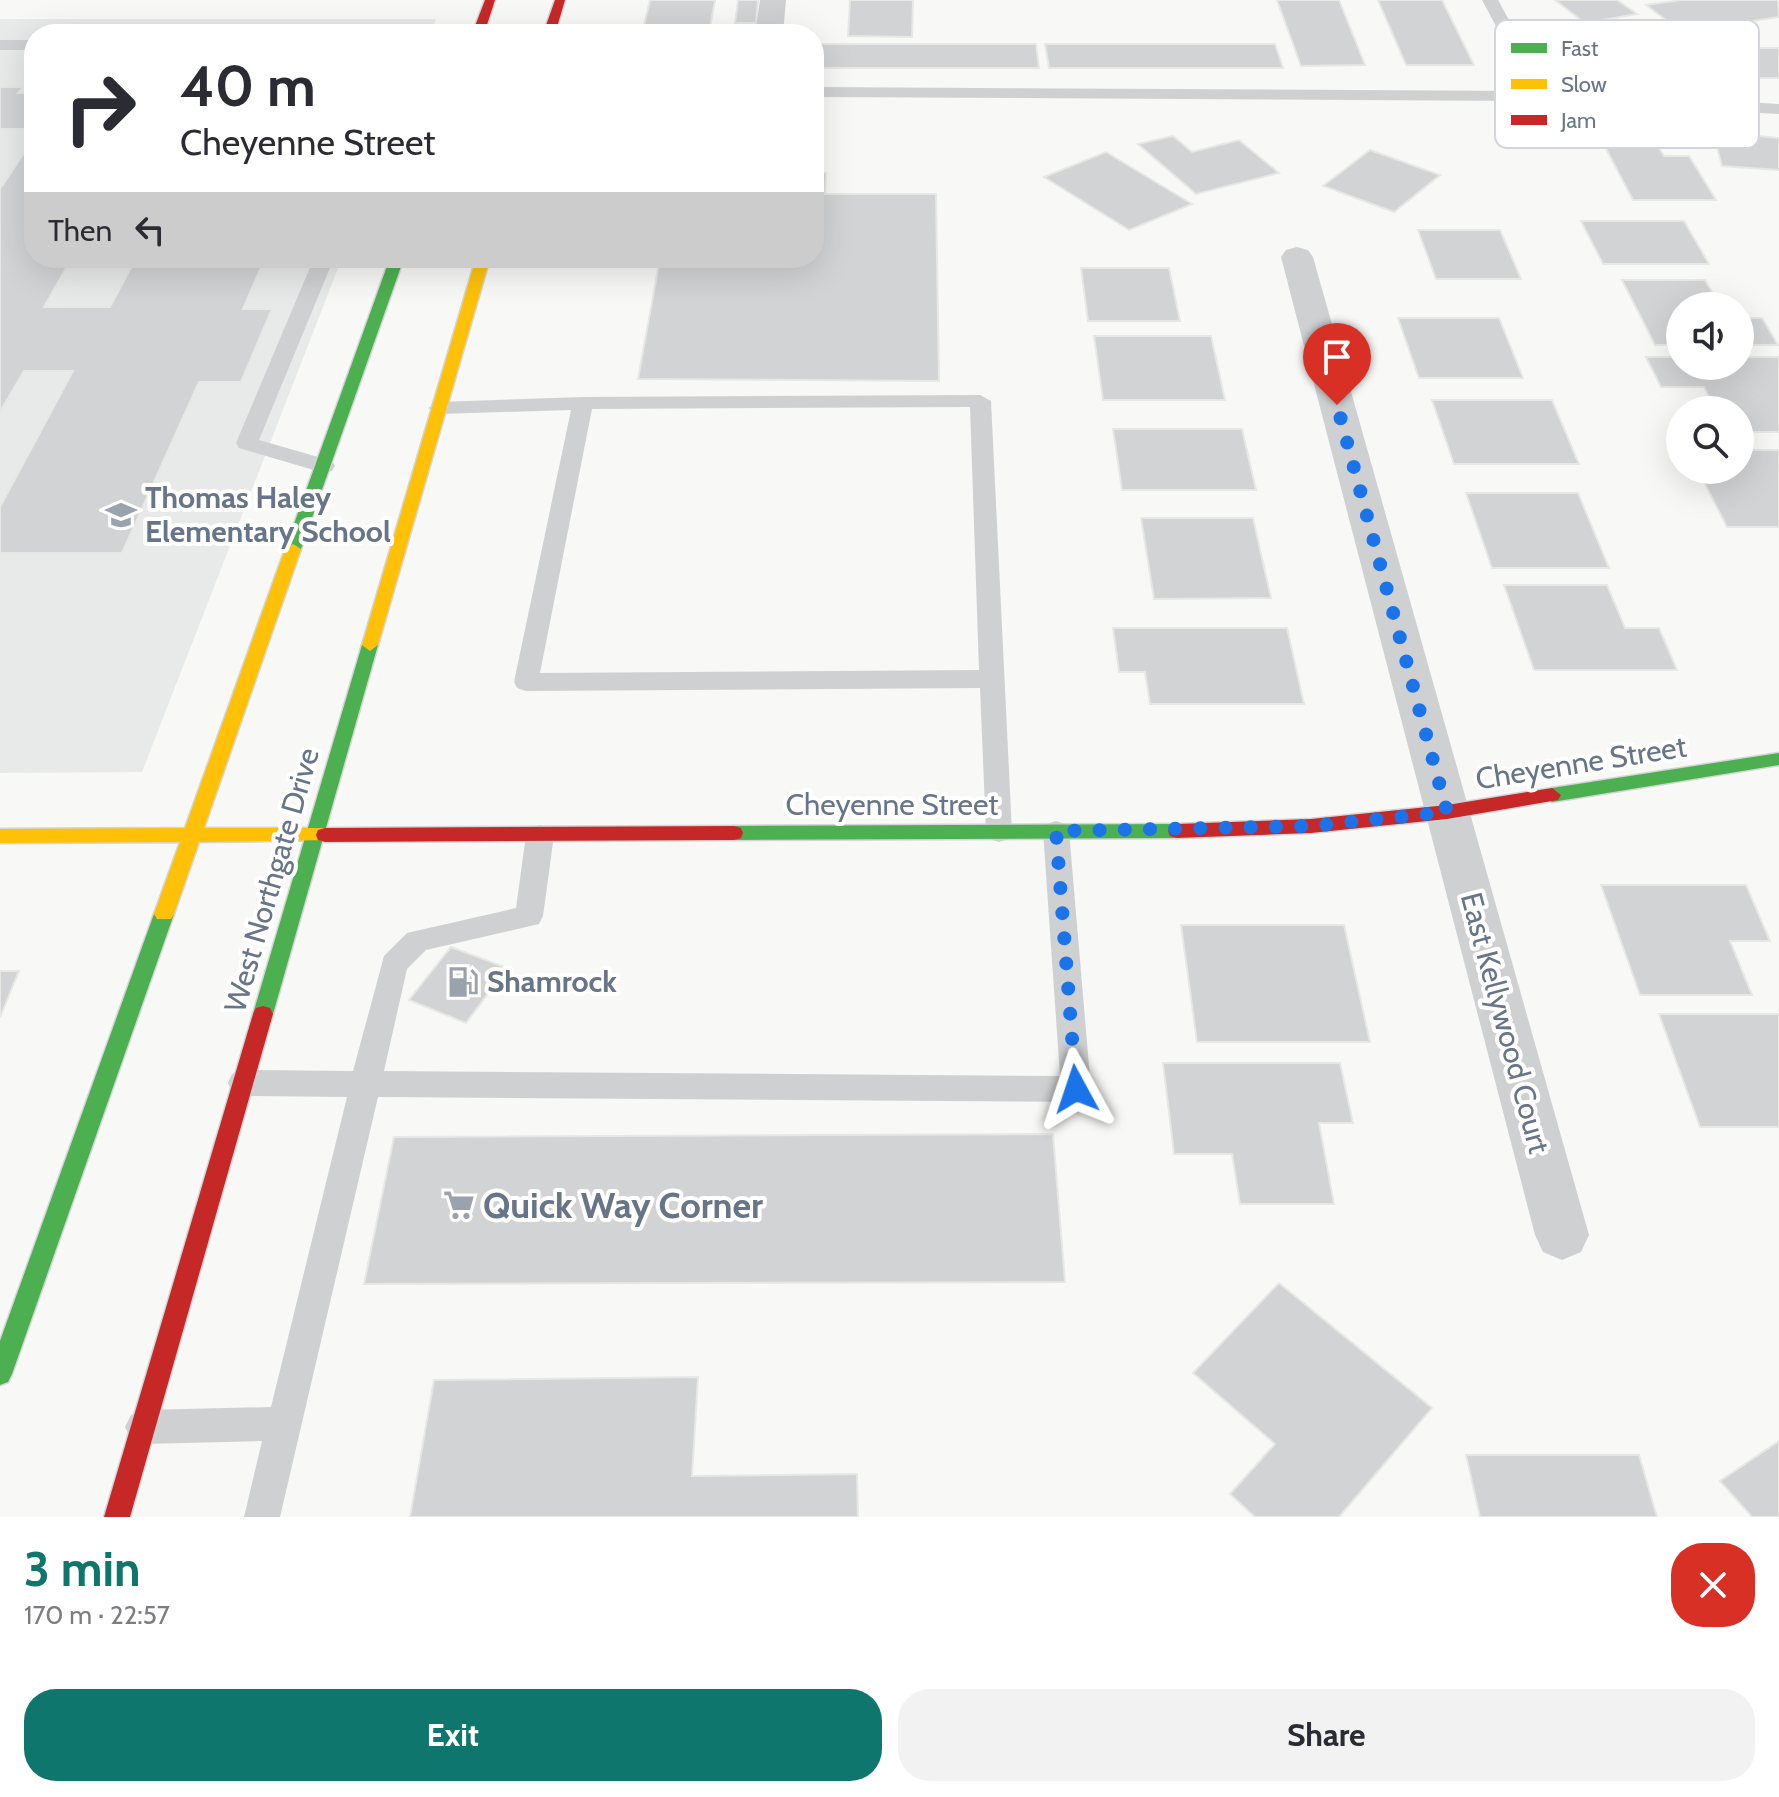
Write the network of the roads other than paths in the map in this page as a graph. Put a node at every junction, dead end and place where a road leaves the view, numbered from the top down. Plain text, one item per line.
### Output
1 (490, 0) edge
2 (560, 0) edge
3 (773, 0) edge
4 (1490, 0) edge
5 (1501, 20) edge
6 (482, 24) edge
7 (552, 24) edge
8 (770, 24) edge
9 (0, 45) edge
10 (24, 45) edge
11 (824, 92) edge
12 (1495, 96) edge
13 (1759, 108) edge
14 (1779, 109) edge
15 (1297, 257) dead end
16 (320, 268) edge
17 (393, 268) edge
18 (480, 268) edge
19 (583, 403) junction
20 (439, 408) junction
21 (324, 466) junction
22 (992, 679) junction
23 (1779, 759) edge
24 (1447, 812) junction
25 (1056, 831) junction
26 (999, 832) junction
27 (540, 835) junction
28 (0, 836) edge
29 (314, 836) junction
30 (192, 837) junction
31 (243, 1083) junction
32 (365, 1083) junction
33 (1562, 1235) dead end
34 (0, 1374) edge
35 (284, 1424) junction
36 (143, 1427) junction
37 (117, 1517) edge
38 (262, 1517) edge

1 - 6 main road
2 - 7 main road
3 - 8 street
4 - 5 lane
9 - 10 lane
11 - 12 lane
13 - 14 lane
15 - 24 street, East Kellywood Court
16 - 21 lane
17 - 21 main road
18 - 20 main road, West Northgate Drive
19 - 20 lane
19 - 22 lane
19 - 22 lane
20 - 29 main road, West Northgate Drive
21 - 30 main road
22 - 26 lane
23 - 24 main road, Cheyenne Street
24 - 25 main road, Cheyenne Street
24 - 33 street, East Kellywood Court
25 - 26 main road, Cheyenne Street
25 - 32 lane
26 - 27 main road, Cheyenne Street
27 - 29 main road, Cheyenne Street
27 - 32 lane
28 - 30 main road, Cheyenne Street
29 - 30 main road, Cheyenne Street
29 - 31 main road, West Northgate Drive
30 - 34 main road
31 - 32 lane
31 - 36 main road, West Northgate Drive
32 - 35 lane
35 - 36 lane
35 - 38 lane
36 - 37 main road, West Northgate Drive

